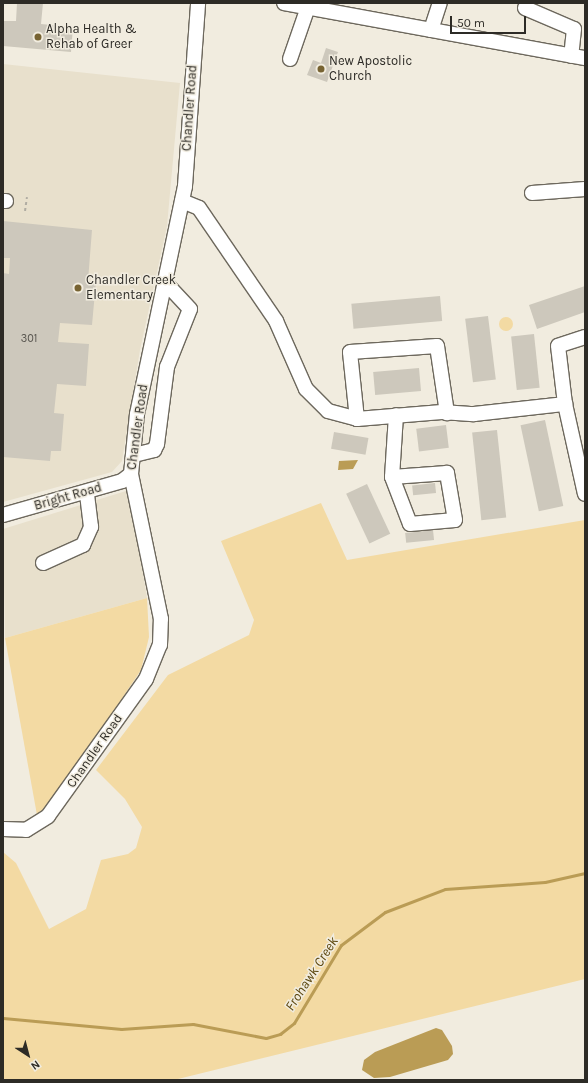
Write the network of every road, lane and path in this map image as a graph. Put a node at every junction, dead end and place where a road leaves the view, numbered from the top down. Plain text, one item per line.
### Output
1 (198, 3) edge
2 (284, 3) edge
3 (440, 3) edge
4 (308, 7) junction
5 (525, 8) dead end
6 (431, 30) junction
7 (578, 57) edge
8 (290, 59) dead end
9 (585, 189) edge
10 (532, 193) dead end
11 (27, 197) dead end
12 (182, 201) junction
13 (25, 211) dead end
14 (166, 283) junction
15 (585, 337) edge
16 (140, 400) junction
17 (160, 404) junction
18 (565, 404) junction
19 (447, 413) junction
20 (396, 416) junction
21 (357, 419) junction
22 (134, 455) junction
23 (131, 474) junction
24 (392, 477) junction
25 (86, 492) junction
26 (585, 494) edge
27 (3, 515) edge
28 (43, 563) dead end
29 (3, 829) edge

1 - 12 street, Chandler Road
2 - 4 street
3 - 6 street
4 - 6 street
4 - 8 street
5 - 7 street
6 - 7 street
9 - 10 street
11 - 13 path
12 - 14 street, Chandler Road
12 - 21 street
14 - 16 street, Chandler Road
14 - 17 street
15 - 18 street
16 - 17 street
16 - 22 street, Chandler Road
17 - 22 street
18 - 19 street
18 - 26 street
19 - 20 street
19 - 21 street
20 - 21 street
20 - 24 street
22 - 23 street, Chandler Road
23 - 25 street, Bright Road
23 - 29 street, Chandler Road
24 - 24 street
25 - 27 street, Bright Road
25 - 28 street

